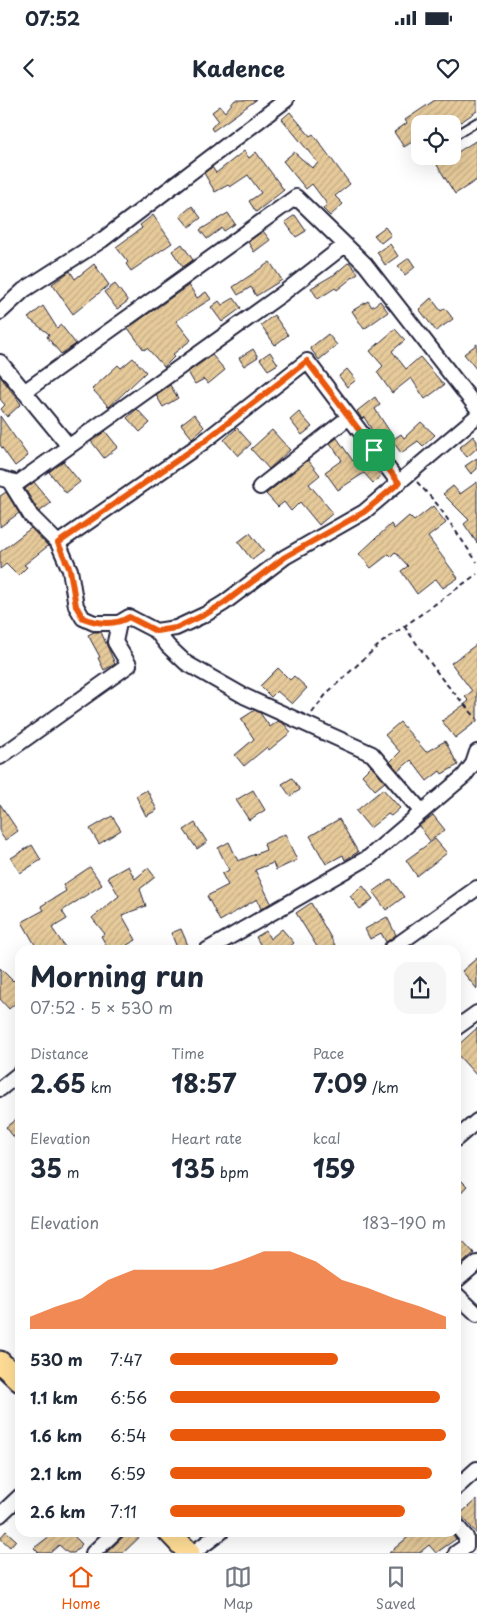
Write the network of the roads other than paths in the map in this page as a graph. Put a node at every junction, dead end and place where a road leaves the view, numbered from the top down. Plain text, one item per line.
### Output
1 (286, 100) edge
2 (477, 122) edge
3 (461, 132) edge
4 (345, 245) junction
5 (0, 312) edge
6 (0, 362) edge
7 (24, 392) junction
8 (477, 408) edge
9 (477, 416) edge
10 (349, 417) junction
11 (68, 445) junction
12 (5, 480) edge
13 (399, 483) junction
14 (260, 487) dead end
15 (58, 543) junction
16 (119, 623) junction
17 (156, 631) junction
18 (477, 752) edge
19 (0, 757) edge
20 (422, 812) junction
21 (477, 888) edge
22 (216, 945) edge
23 (397, 945) edge
24 (477, 1013) edge
25 (461, 1024) edge
26 (15, 1077) edge
27 (0, 1090) edge
28 (477, 1121) edge
29 (461, 1135) edge
30 (461, 1136) edge
31 (477, 1139) edge
32 (477, 1264) edge
33 (461, 1277) edge
34 (461, 1299) edge
35 (477, 1314) edge
36 (477, 1470) edge
37 (461, 1484) edge
38 (15, 1501) edge
39 (0, 1515) edge
40 (461, 1531) edge
41 (110, 1537) edge
42 (174, 1537) edge
43 (214, 1537) edge
44 (93, 1553) edge
45 (191, 1553) edge
46 (456, 1553) edge

1 - 5 street
2 - 3 lane
4 - 7 street
4 - 8 street
4 - 11 street
6 - 7 street
7 - 11 street
9 - 13 street
10 - 13 street
10 - 14 street
10 - 15 street
11 - 12 street
12 - 15 street
13 - 17 street
15 - 16 street
16 - 17 street
16 - 19 street
17 - 20 street
18 - 20 street
20 - 22 street
21 - 23 street
24 - 25 street
26 - 27 street
28 - 29 street
30 - 31 street
32 - 33 street
34 - 35 street
36 - 37 street
38 - 39 street
40 - 46 street
41 - 44 street
42 - 45 main road
43 - 45 street

